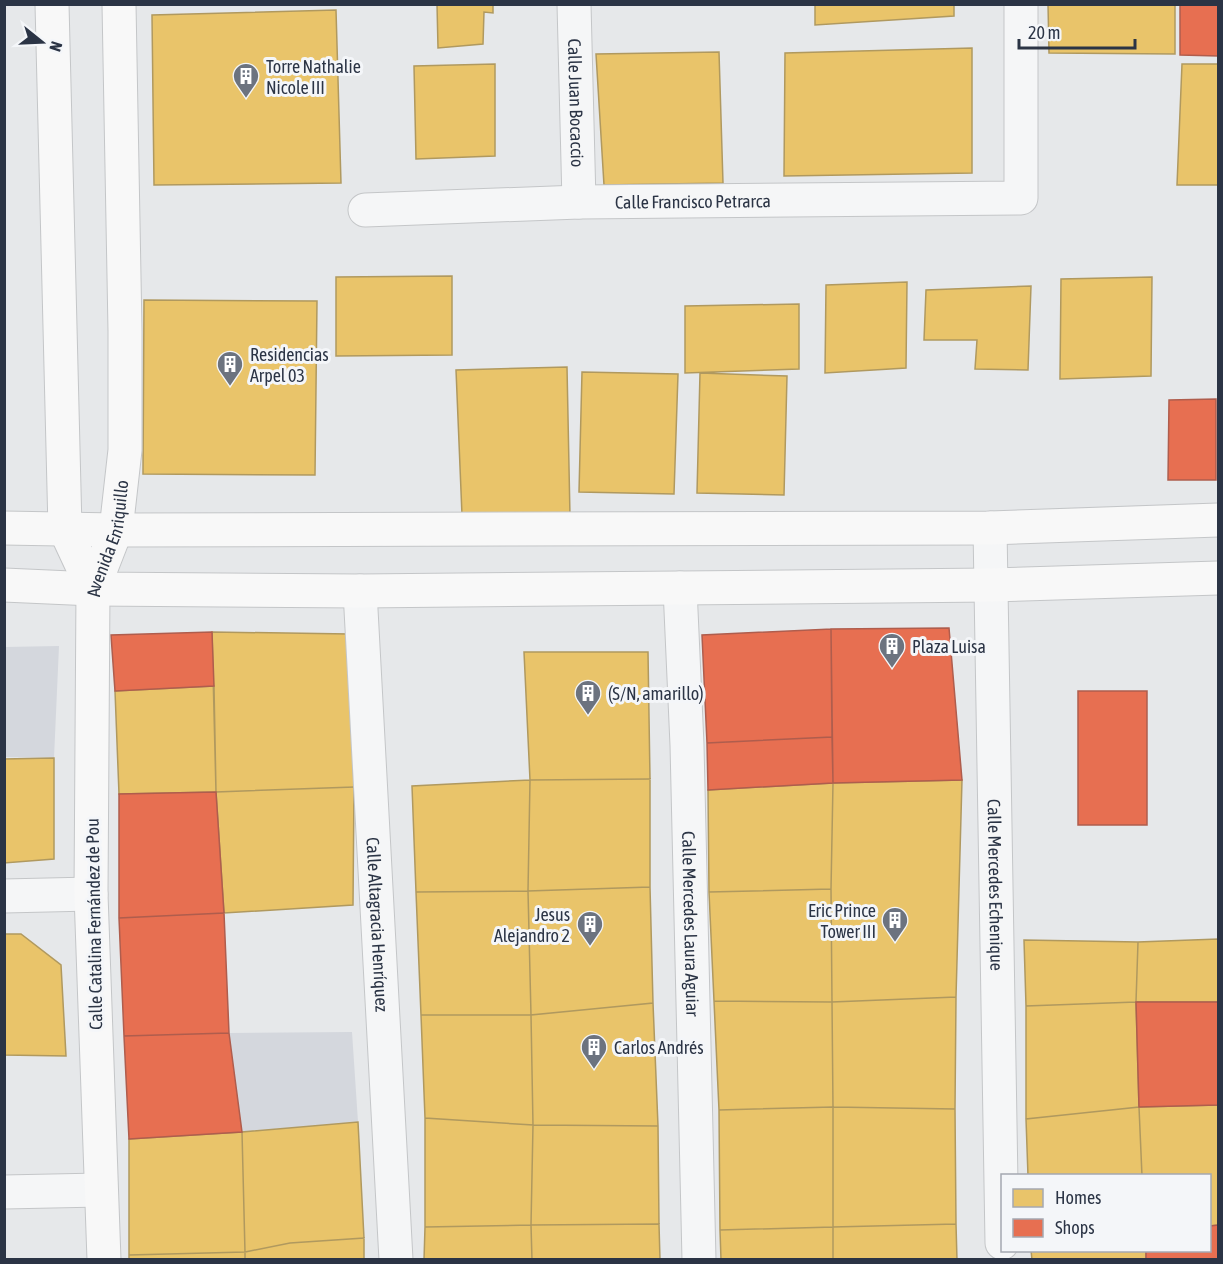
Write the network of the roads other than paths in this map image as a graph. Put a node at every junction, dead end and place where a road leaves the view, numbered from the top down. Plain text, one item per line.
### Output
1 (52, 4) edge
2 (119, 4) edge
3 (574, 4) edge
4 (1021, 4) edge
5 (579, 202) junction
6 (365, 210) dead end
7 (1218, 520) edge
8 (4, 528) edge
9 (990, 528) junction
10 (65, 529) junction
11 (116, 530) junction
12 (1218, 578) edge
13 (4, 585) edge
14 (991, 585) junction
15 (680, 588) junction
16 (93, 589) junction
17 (360, 591) junction
18 (91, 894) junction
19 (4, 896) edge
20 (1001, 1183) edge
21 (100, 1190) junction
22 (4, 1192) edge
23 (104, 1260) edge
24 (396, 1260) edge
25 (699, 1260) edge

1 - 10 street, Avenida Enriquillo
2 - 11 street, Avenida Enriquillo
3 - 5 street, Calle Juan Bocaccio
4 - 5 street, Calle Francisco Petrarca
5 - 6 street, Calle Francisco Petrarca
7 - 9 street
8 - 10 street
9 - 11 street
9 - 14 street, Calle Mercedes Echenique
10 - 11 street
10 - 16 street, Avenida Enriquillo
11 - 16 street, Avenida Enriquillo
12 - 14 street
13 - 16 street
14 - 15 street
14 - 20 street, Calle Mercedes Echenique
15 - 17 street
15 - 25 street, Calle Mercedes Laura Aguiar
16 - 17 street
16 - 18 street, Calle Catalina Fernández de Pou
17 - 24 street, Calle Altagracia Henríquez
18 - 19 street
18 - 21 street, Calle Catalina Fernández de Pou
21 - 22 street
21 - 23 street, Calle Catalina Fernández de Pou

